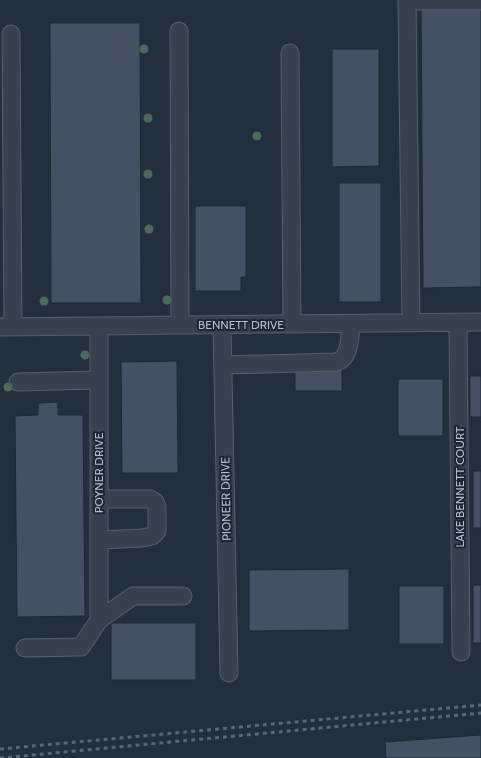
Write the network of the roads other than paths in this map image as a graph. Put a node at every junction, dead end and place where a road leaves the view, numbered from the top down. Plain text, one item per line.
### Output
1 (481, 1) edge
2 (180, 31) dead end
3 (11, 34) dead end
4 (290, 53) dead end
5 (481, 322) edge
6 (411, 323) junction
7 (458, 323) junction
8 (292, 324) junction
9 (351, 324) junction
10 (180, 325) junction
11 (222, 325) junction
12 (99, 326) junction
13 (6, 327) edge
14 (223, 364) junction
15 (99, 380) junction
16 (18, 382) dead end
17 (99, 499) junction
18 (99, 540) junction
19 (183, 596) dead end
20 (99, 620) junction
21 (24, 648) dead end
22 (461, 652) dead end
23 (229, 672) dead end

1 - 6 street
2 - 10 street
3 - 13 street
4 - 8 street
5 - 7 street, BENNETT DRIVE
6 - 7 street, BENNETT DRIVE
6 - 9 street, BENNETT DRIVE
7 - 22 street, LAKE BENNETT COURT
8 - 9 street, BENNETT DRIVE
8 - 11 street, BENNETT DRIVE
9 - 14 street
10 - 11 street, BENNETT DRIVE
10 - 12 street, BENNETT DRIVE
11 - 14 street, PIONEER DRIVE
12 - 13 street, BENNETT DRIVE
12 - 15 street, POYNER DRIVE
14 - 23 street, PIONEER DRIVE
15 - 16 street
15 - 17 street, POYNER DRIVE
17 - 18 street, POYNER DRIVE
17 - 18 street
18 - 20 street, POYNER DRIVE
19 - 20 street
20 - 21 street

